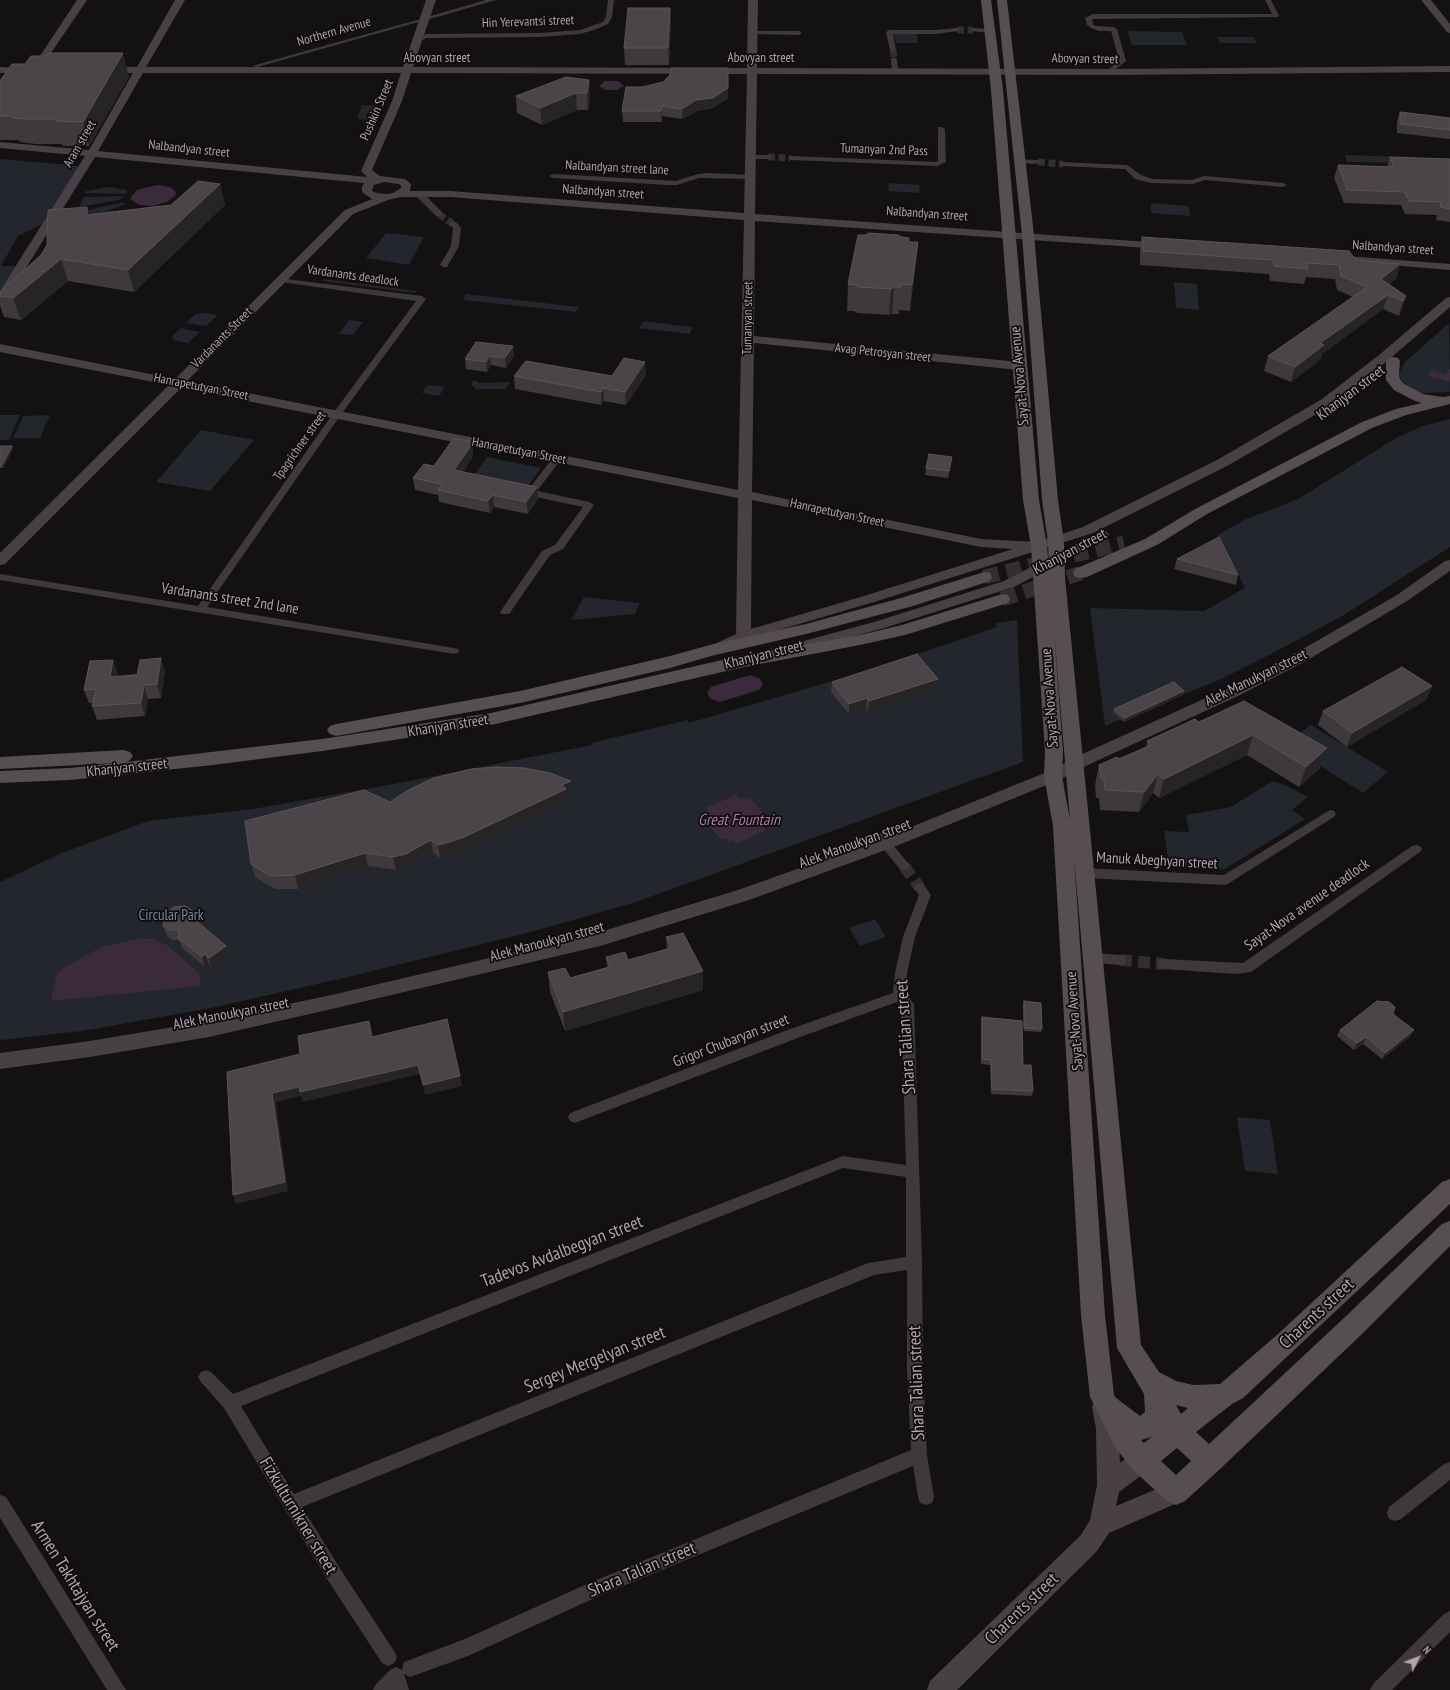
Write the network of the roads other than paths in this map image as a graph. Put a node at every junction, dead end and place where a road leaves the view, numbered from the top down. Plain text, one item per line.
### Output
1 (82, 0) edge
2 (180, 0) edge
3 (431, 0) edge
4 (493, 0) edge
5 (611, 0) edge
6 (752, 0) edge
7 (986, 0) edge
8 (1002, 0) edge
9 (1268, 0) edge
10 (1426, 0) edge
11 (430, 17) dead end
12 (419, 20) dead end
13 (957, 30) tunnel mouth
14 (973, 30) tunnel mouth
15 (1450, 30) edge
16 (990, 31) junction
17 (752, 33) junction
18 (799, 33) dead end
19 (421, 36) junction
20 (893, 50) tunnel mouth
21 (894, 59) tunnel mouth
22 (255, 66) dead end
23 (1450, 69) edge
24 (0, 70) edge
25 (35, 70) junction
26 (50, 70) edge
27 (95, 70) edge
28 (140, 70) junction
29 (408, 71) junction
30 (751, 71) junction
31 (894, 71) junction
32 (996, 71) junction
33 (1009, 71) junction
34 (1109, 72) junction
35 (941, 129) dead end
36 (0, 145) edge
37 (0, 151) edge
38 (90, 156) junction
39 (750, 157) junction
40 (768, 157) tunnel mouth
41 (791, 158) tunnel mouth
42 (1020, 161) junction
43 (1038, 162) tunnel mouth
44 (1063, 164) tunnel mouth
45 (553, 176) dead end
46 (750, 176) junction
47 (372, 184) junction
48 (1283, 185) dead end
49 (404, 189) junction
50 (419, 194) junction
51 (386, 197) junction
52 (349, 212) junction
53 (439, 214) tunnel mouth
54 (749, 214) junction
55 (453, 224) dead end
56 (1009, 232) junction
57 (1028, 234) junction
58 (1171, 244) edge
59 (1450, 261) edge
60 (444, 265) dead end
61 (1450, 267) edge
62 (281, 280) junction
63 (422, 299) joint
64 (0, 300) edge
65 (1450, 301) edge
66 (1450, 313) edge
67 (747, 339) junction
68 (0, 348) edge
69 (1393, 361) junction
70 (1019, 366) junction
71 (178, 382) junction
72 (1450, 400) edge
73 (338, 414) junction
74 (557, 458) junction
75 (745, 495) junction
76 (1202, 511) junction
77 (1124, 543) tunnel mouth
78 (1039, 546) junction
79 (1056, 550) junction
80 (994, 560) junction
81 (0, 561) edge
82 (1450, 564) edge
83 (1039, 568) junction
84 (1081, 573) tunnel mouth
85 (0, 577) edge
86 (984, 577) tunnel mouth
87 (1016, 580) junction
88 (1002, 599) tunnel mouth
89 (201, 609) junction
90 (505, 612) dead end
91 (742, 636) junction
92 (454, 651) dead end
93 (710, 651) junction
94 (744, 661) junction
95 (0, 763) edge
96 (1075, 764) junction
97 (1053, 772) junction
98 (0, 777) edge
99 (1330, 814) dead end
100 (883, 840) junction
101 (1416, 848) dead end
102 (904, 866) tunnel mouth
103 (1084, 873) junction
104 (920, 888) tunnel mouth
105 (1094, 958) junction
106 (1120, 960) tunnel mouth
107 (1164, 964) tunnel mouth
108 (899, 996) junction
109 (0, 1054) edge
110 (0, 1061) edge
111 (575, 1117) dead end
112 (913, 1172) junction
113 (1450, 1189) edge
114 (1450, 1231) edge
115 (915, 1262) junction
116 (206, 1377) dead end
117 (1153, 1385) junction
118 (1223, 1396) junction
119 (1102, 1397) junction
120 (230, 1403) junction
121 (1177, 1432) junction
122 (919, 1455) junction
123 (1142, 1461) junction
124 (1210, 1461) junction
125 (1450, 1470) edge
126 (1109, 1486) junction
127 (1176, 1492) junction
128 (926, 1497) dead end
129 (0, 1503) edge
130 (291, 1503) junction
131 (1395, 1513) dead end
132 (1101, 1525) junction
133 (1450, 1620) edge
134 (388, 1657) dead end
135 (402, 1678) edge
136 (117, 1690) edge
137 (382, 1690) edge
138 (939, 1690) edge
139 (1378, 1690) edge

1 - 25 street
2 - 28 street, Aram street
3 - 19 street, Pushkin Street
4 - 11 street
5 - 19 street, Hin Yerevantsi street
6 - 17 street, Tumanyan street
7 - 16 main road, Sayat-Nova Avenue
8 - 33 main road, Sayat-Nova Avenue
9 - 34 street
10 - 15 street
12 - 22 street, Northern Avenue
13 - 20 street
14 - 16 street
16 - 32 main road, Sayat-Nova Avenue
17 - 18 street
17 - 30 street, Tumanyan street
19 - 29 street, Pushkin Street
21 - 31 street
23 - 34 street, Abovyan street
24 - 25 street
25 - 26 street
27 - 28 street, Abovyan street
28 - 29 street, Abovyan street
28 - 38 street, Aram street
29 - 30 street, Abovyan street
29 - 47 street, Pushkin Street
30 - 31 street, Abovyan street
30 - 39 street, Tumanyan street
31 - 32 street, Abovyan street
32 - 33 street, Abovyan street
32 - 56 main road, Sayat-Nova Avenue
33 - 34 street, Abovyan street
33 - 42 main road, Sayat-Nova Avenue
35 - 41 street, Tumanyan 2nd Pass
36 - 38 street, Nalbandyan street
37 - 38 street, Nalbandyan street
38 - 47 street, Nalbandyan street
38 - 64 street, Aram street
39 - 40 street
39 - 46 street, Tumanyan street
42 - 43 street
42 - 57 main road, Sayat-Nova Avenue
44 - 48 street
45 - 46 street, Nalbandyan street lane
46 - 54 street, Tumanyan street
47 - 49 street
47 - 51 street
47 - 52 street
49 - 50 street, Nalbandyan street
49 - 51 street, Vardanants Street
49 - 54 street, Nalbandyan street
50 - 53 street
50 - 54 street, Nalbandyan street
51 - 52 street, Vardanants Street
52 - 62 street, Vardanants Street
54 - 56 street, Nalbandyan street
54 - 67 street, Tumanyan street
55 - 60 street
56 - 57 street, Nalbandyan street
56 - 70 main road, Sayat-Nova Avenue
57 - 58 street, Nalbandyan street
57 - 79 main road, Sayat-Nova Avenue
59 - 61 street, Nalbandyan street
62 - 63 street, Vardanants deadlock
62 - 71 street, Vardanants Street
63 - 73 street, Tpagrichner street
65 - 79 street, Khanjyan street
66 - 69 street, Khanjyan street
67 - 70 street, Avag Petrosyan street
67 - 75 street, Tumanyan street
68 - 71 street, Hanrapetutyan Street
69 - 72 main road
69 - 79 street, Khanjyan street
70 - 78 main road, Sayat-Nova Avenue
71 - 73 street, Hanrapetutyan Street
71 - 81 street, Vardanants Street
72 - 76 main road
73 - 74 street, Hanrapetutyan Street
73 - 89 street, Tpagrichner street
74 - 75 street, Hanrapetutyan Street
74 - 90 street
75 - 78 street, Hanrapetutyan Street
75 - 91 street, Tumanyan street
76 - 77 main road
76 - 84 main road
78 - 79 street, Khanjyan street
78 - 80 street, Khanjyan street
78 - 83 main road, Sayat-Nova Avenue
79 - 83 street, Khanjyan street
79 - 96 main road, Sayat-Nova Avenue
80 - 87 street
80 - 91 street, Khanjyan street
82 - 96 street, Alek Manukyan street
83 - 87 street, Khanjyan street
83 - 97 main road, Sayat-Nova Avenue
85 - 89 street, Vardanants street 2nd lane
86 - 93 main road
87 - 94 street, Khanjyan street
88 - 94 main road
89 - 92 street, Vardanants street 2nd lane
91 - 93 street, Khanjyan street
93 - 95 main road, Khanjyan street
94 - 98 main road, Khanjyan street
96 - 97 street, Alek Manukyan street
96 - 103 main road, Sayat-Nova Avenue
97 - 100 street, Alek Manoukyan street
97 - 119 main road, Sayat-Nova Avenue
99 - 103 street, Manuk Abeghyan street
100 - 102 street
100 - 109 street, Alek Manoukyan street
100 - 110 street, Alek Manoukyan street
101 - 107 street, Sayat-Nova avenue deadlock
103 - 105 main road, Sayat-Nova Avenue
104 - 108 street, Shara Talian street
105 - 106 street
105 - 117 main road, Sayat-Nova Avenue
108 - 111 street, Grigor Chubaryan street
108 - 112 street, Shara Talian street
112 - 115 street, Shara Talian street
112 - 120 street, Tadevos Avdalbegyan street
113 - 118 main road, Charents street
114 - 124 main road, Charents street
115 - 122 street, Shara Talian street
115 - 130 street, Sergey Mergelyan street
116 - 120 street, Fizkulturnikner street
117 - 118 main road
117 - 119 main road
117 - 121 main road, Sayat-Nova Avenue
118 - 121 main road, Charents street
119 - 123 main road, Sayat-Nova Avenue
119 - 126 street, Sayat-Nova Avenue
120 - 130 street, Fizkulturnikner street
121 - 123 main road, Charents street
121 - 124 main road
122 - 128 street
122 - 135 street, Shara Talian street
123 - 126 street, Charents street
123 - 127 main road, Sayat-Nova Avenue
124 - 127 main road, Charents street
125 - 131 street
126 - 132 street, Charents street
127 - 132 street, Charents street
129 - 136 street, Armen Takhtajyan street
130 - 134 street, Fizkulturnikner street
132 - 138 street, Charents street
133 - 139 street
135 - 137 street, Shara Talian street

